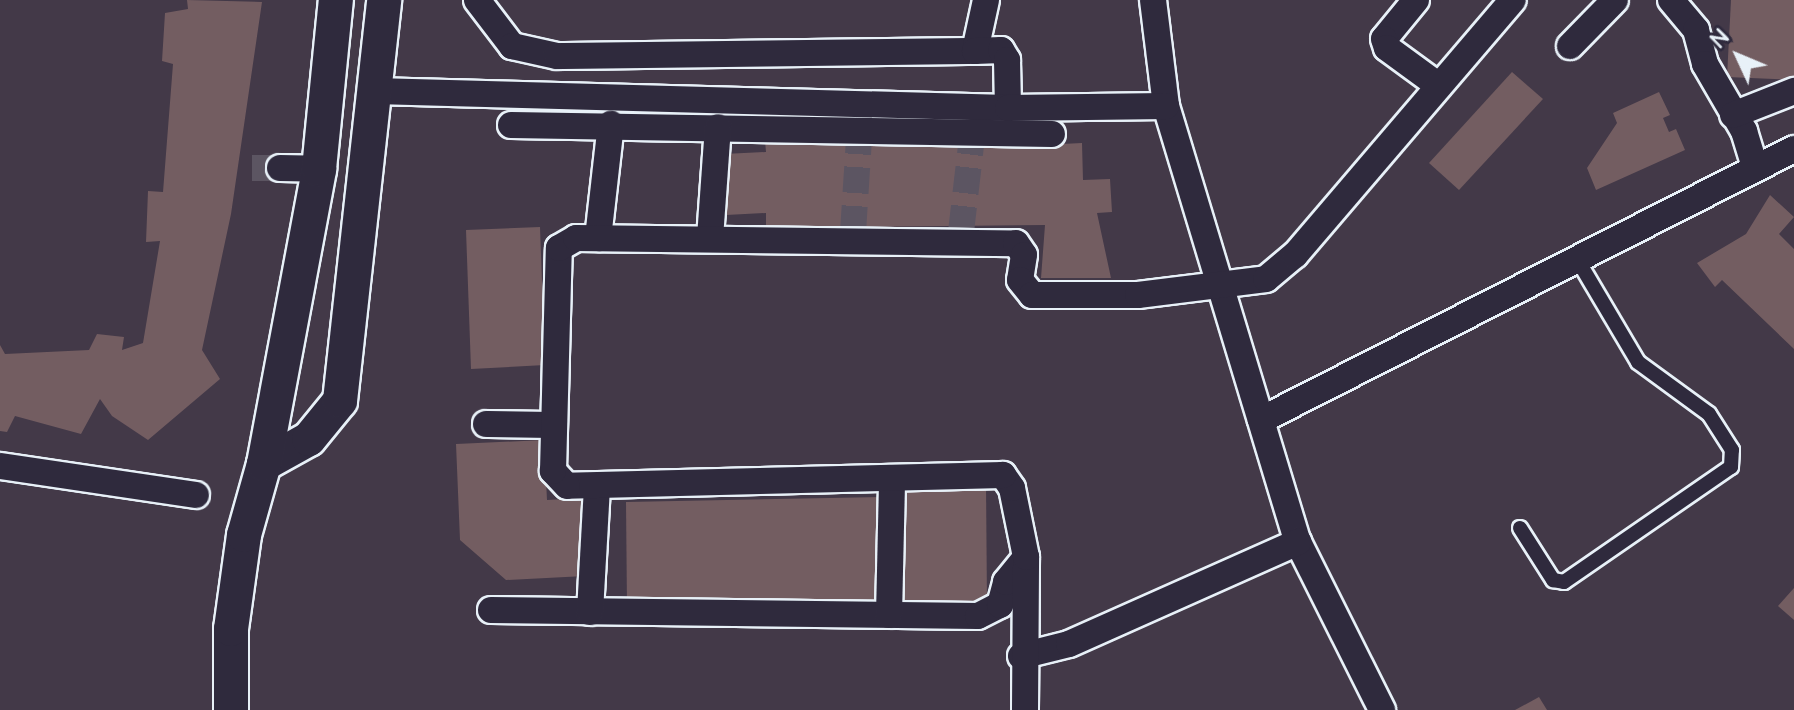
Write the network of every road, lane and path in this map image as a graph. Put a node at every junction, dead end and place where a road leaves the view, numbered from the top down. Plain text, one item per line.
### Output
1 (336, 0) edge
2 (384, 0) edge
3 (477, 0) edge
4 (986, 0) edge
5 (1153, 0) edge
6 (1416, 0) edge
7 (1513, 0) edge
8 (1615, 0) edge
9 (1671, 0) edge
10 (1570, 46) dead end
11 (975, 51) junction
12 (1439, 86) junction
13 (375, 91) junction
14 (1794, 91) edge
15 (1166, 106) junction
16 (1008, 108) junction
17 (1733, 115) junction
18 (611, 124) junction
19 (511, 125) dead end
20 (718, 127) junction
21 (1052, 134) dead end
22 (1794, 149) edge
23 (280, 168) tunnel mouth
24 (1755, 168) junction
25 (319, 169) junction
26 (598, 238) junction
27 (710, 238) junction
28 (1577, 259) junction
29 (1218, 289) junction
30 (1261, 420) junction
31 (486, 424) dead end
32 (554, 425) junction
33 (264, 464) junction
34 (0, 466) edge
35 (892, 478) junction
36 (597, 487) junction
37 (196, 495) dead end
38 (1520, 528) dead end
39 (1298, 542) junction
40 (1026, 557) junction
41 (491, 610) dead end
42 (590, 612) junction
43 (889, 615) junction
44 (1021, 656) junction
45 (231, 710) edge
46 (1025, 710) edge
47 (1382, 710) edge

1 - 25 street
2 - 13 street
3 - 11 street
4 - 11 street
5 - 15 street
6 - 12 street
7 - 12 street
8 - 10 street
9 - 17 street
11 - 16 street
12 - 29 street
13 - 16 street
13 - 33 street
14 - 17 street
15 - 16 street
15 - 29 street
17 - 24 street
18 - 19 street
18 - 20 street
18 - 26 street
20 - 21 street
20 - 27 street
22 - 24 street
23 - 25 street
24 - 28 street
25 - 33 street
26 - 27 street
26 - 32 street
27 - 29 street
28 - 30 street
28 - 38 lane
29 - 30 street
30 - 39 street
31 - 32 street
32 - 36 street
33 - 45 street
34 - 37 street
35 - 36 street
35 - 40 street
35 - 43 street
36 - 42 street
39 - 44 street
39 - 47 street
40 - 43 street
40 - 44 street
41 - 42 street
42 - 43 street
44 - 46 street

